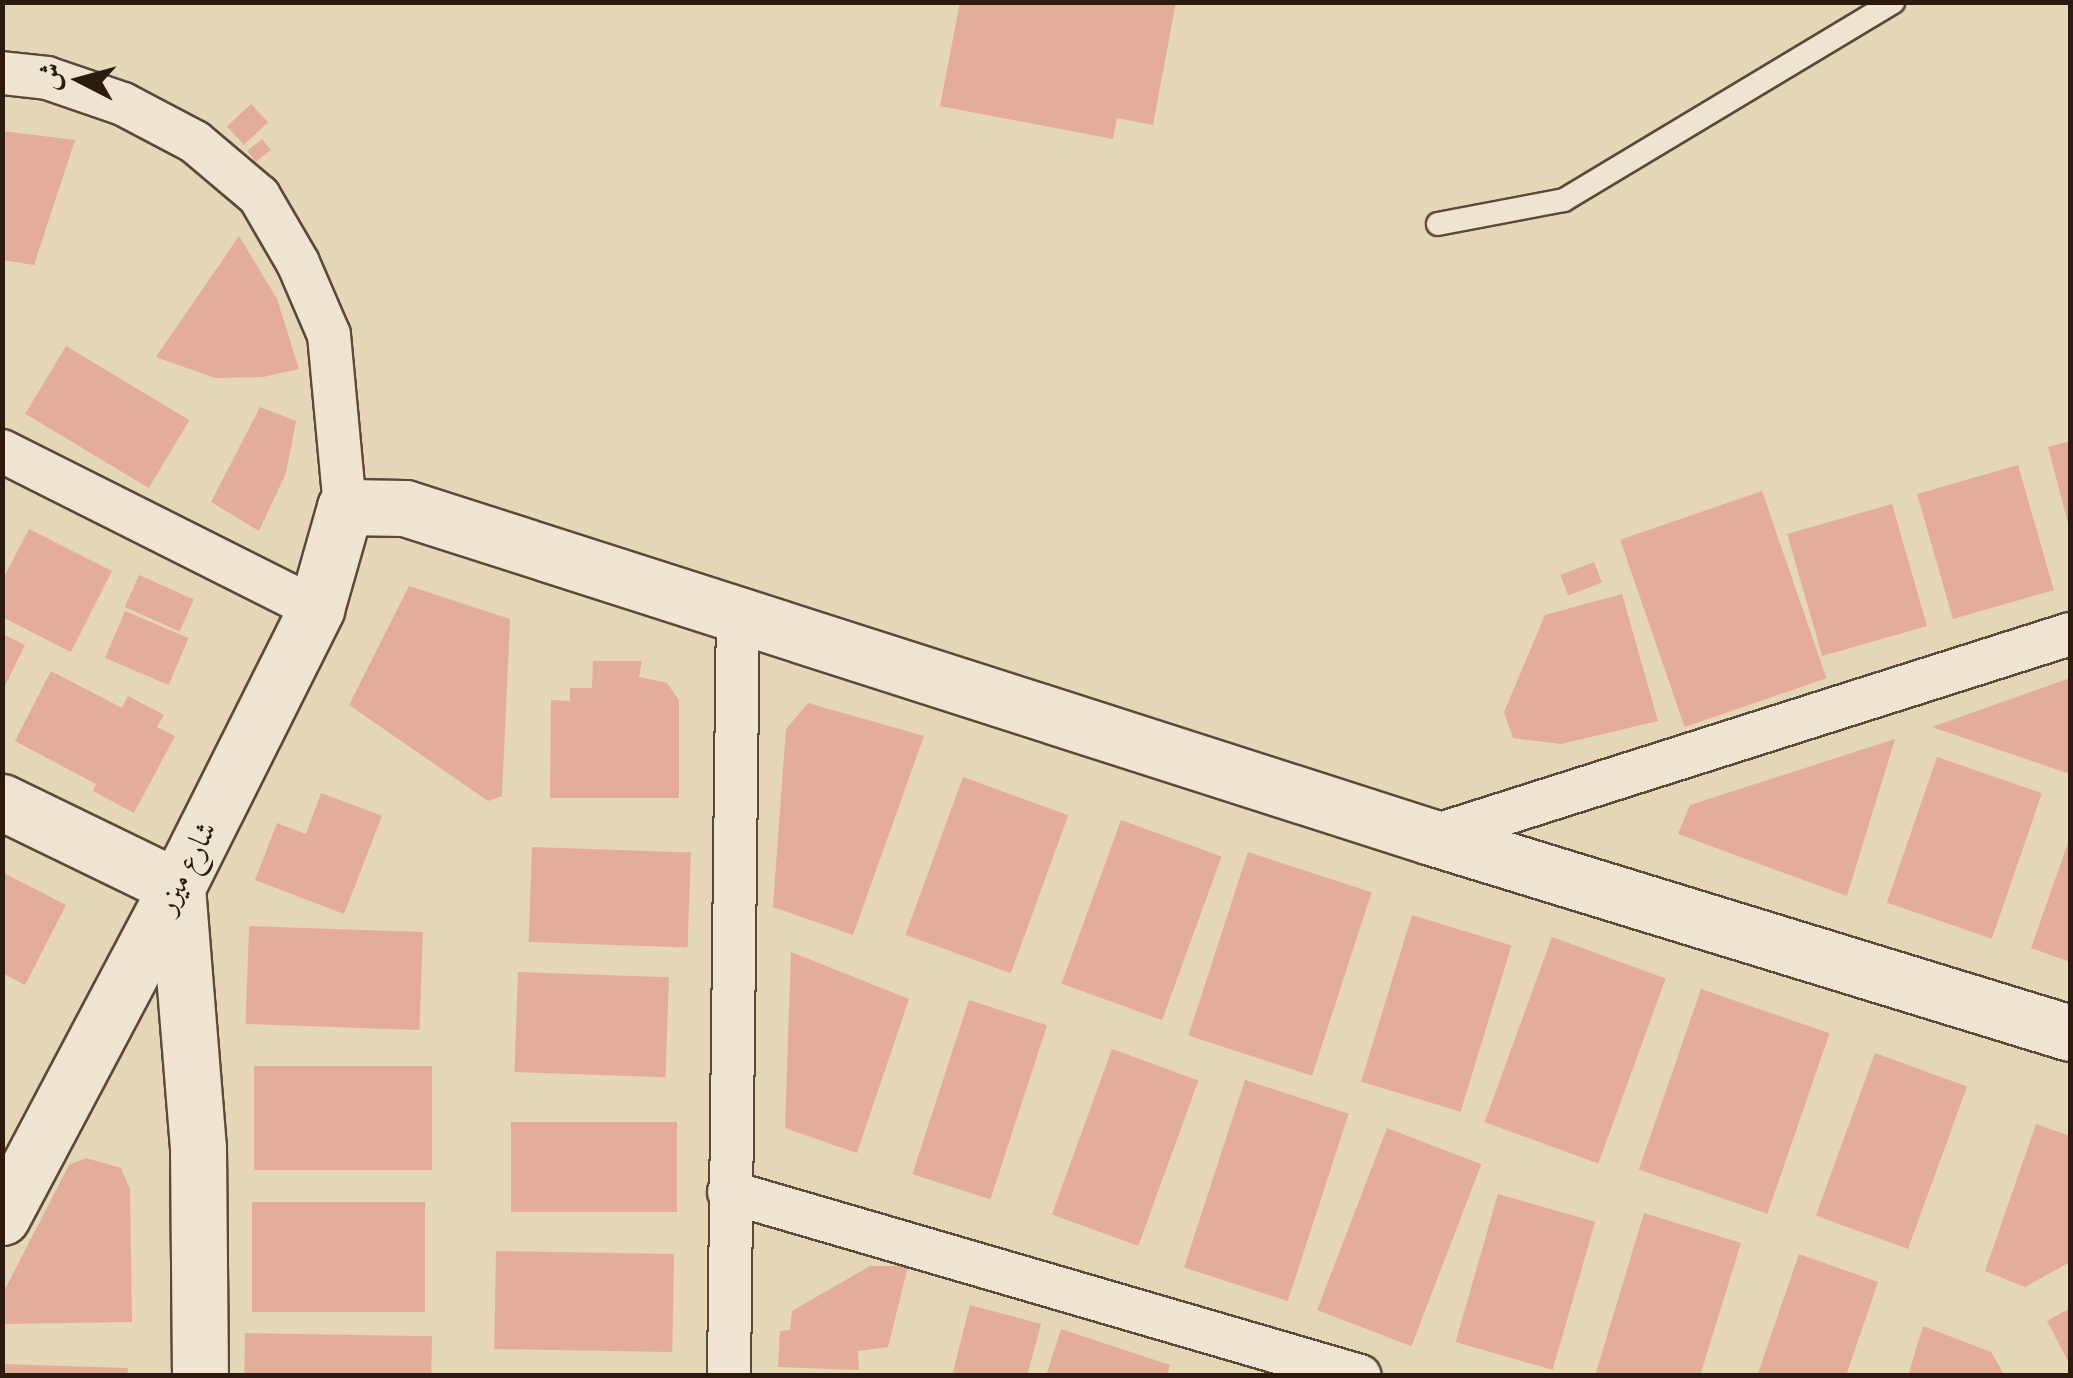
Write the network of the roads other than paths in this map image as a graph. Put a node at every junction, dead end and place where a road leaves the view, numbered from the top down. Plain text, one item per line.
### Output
1 (1893, 2) edge
2 (2, 73) edge
3 (1438, 224) dead end
4 (2, 451) edge
5 (344, 507) junction
6 (316, 609) junction
7 (738, 612) junction
8 (2070, 634) edge
9 (2, 802) edge
10 (1432, 837) junction
11 (177, 887) junction
12 (2070, 1033) edge
13 (729, 1192) junction
14 (8, 1194) edge
15 (200, 1376) edge
16 (729, 1376) edge
17 (1360, 1376) edge

1 - 3 lane
2 - 5 street
4 - 6 street
5 - 6 street, شارع ميزر
5 - 7 street
6 - 11 street, شارع ميزر
7 - 10 street
7 - 13 street
8 - 10 street
9 - 11 street
10 - 12 street
11 - 14 street, شارع ميزر
11 - 15 street
13 - 16 street
13 - 17 street

